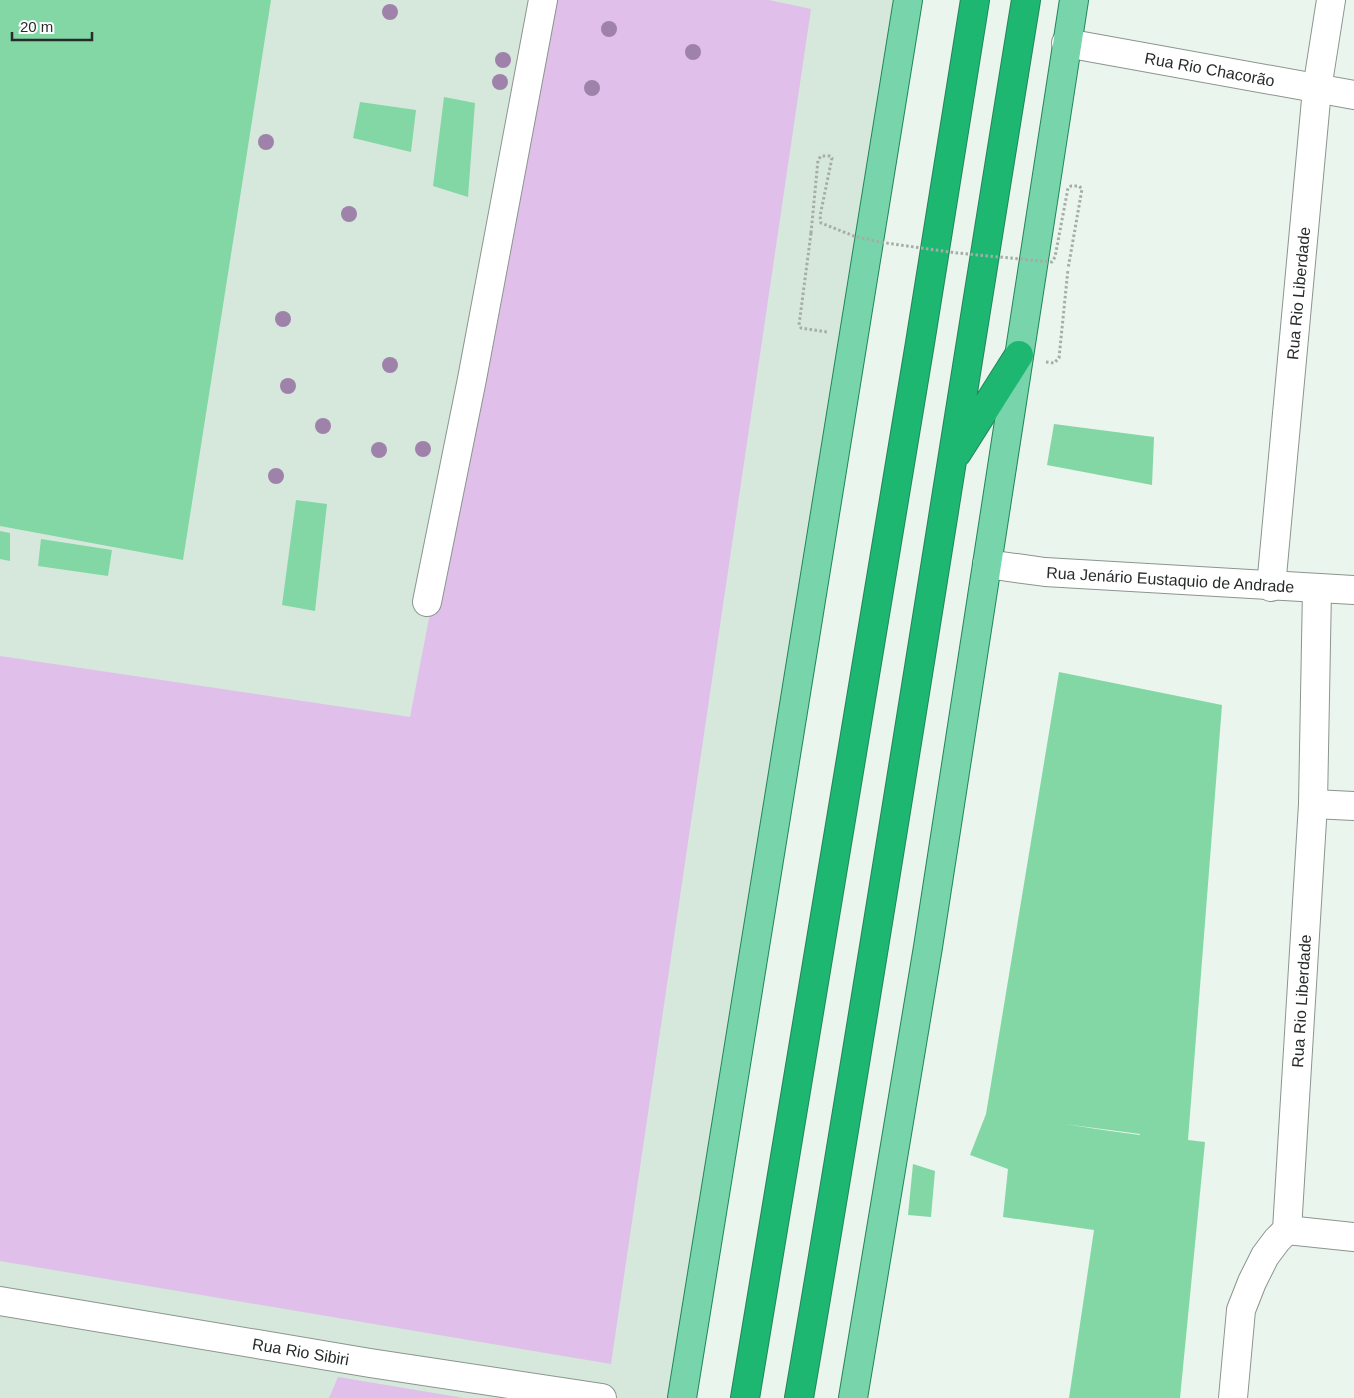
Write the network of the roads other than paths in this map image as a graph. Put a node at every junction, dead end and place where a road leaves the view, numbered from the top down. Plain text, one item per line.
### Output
1 (543, 0) edge
2 (908, 0) edge
3 (975, 0) edge
4 (1026, 0) edge
5 (1074, 0) edge
6 (1330, 0) edge
7 (1066, 43) junction
8 (1317, 89) junction
9 (1354, 95) edge
10 (1019, 355) junction
11 (951, 463) junction
12 (988, 564) junction
13 (1271, 586) junction
14 (1317, 589) junction
15 (1354, 590) edge
16 (427, 602) dead end
17 (1313, 804) junction
18 (1354, 806) edge
19 (1287, 1230) junction
20 (1354, 1237) edge
21 (0, 1301) edge
22 (602, 1398) edge
23 (682, 1398) edge
24 (744, 1398) edge
25 (799, 1398) edge
26 (853, 1398) edge
27 (1233, 1398) edge

1 - 16 street
2 - 23 main road
3 - 24 highway
4 - 11 highway
5 - 7 main road
6 - 8 street, Rua Rio Liberdade
7 - 8 street, Rua Rio Chacorão
7 - 10 main road
8 - 9 street, Rua Rio Chacorão
8 - 13 street, Rua Rio Liberdade
10 - 11 highway
10 - 12 main road
11 - 25 highway
12 - 13 street, Rua Jenário Eustaquio de Andrade
12 - 26 main road
13 - 14 street, Rua Jenário Eustaquio de Andrade
14 - 15 street, Rua Jenário Eustaquio de Andrade
14 - 17 street, Rua Rio Liberdade
17 - 18 street
17 - 19 street, Rua Rio Liberdade
19 - 20 street
19 - 27 street
21 - 22 street, Rua Rio Sibiri

